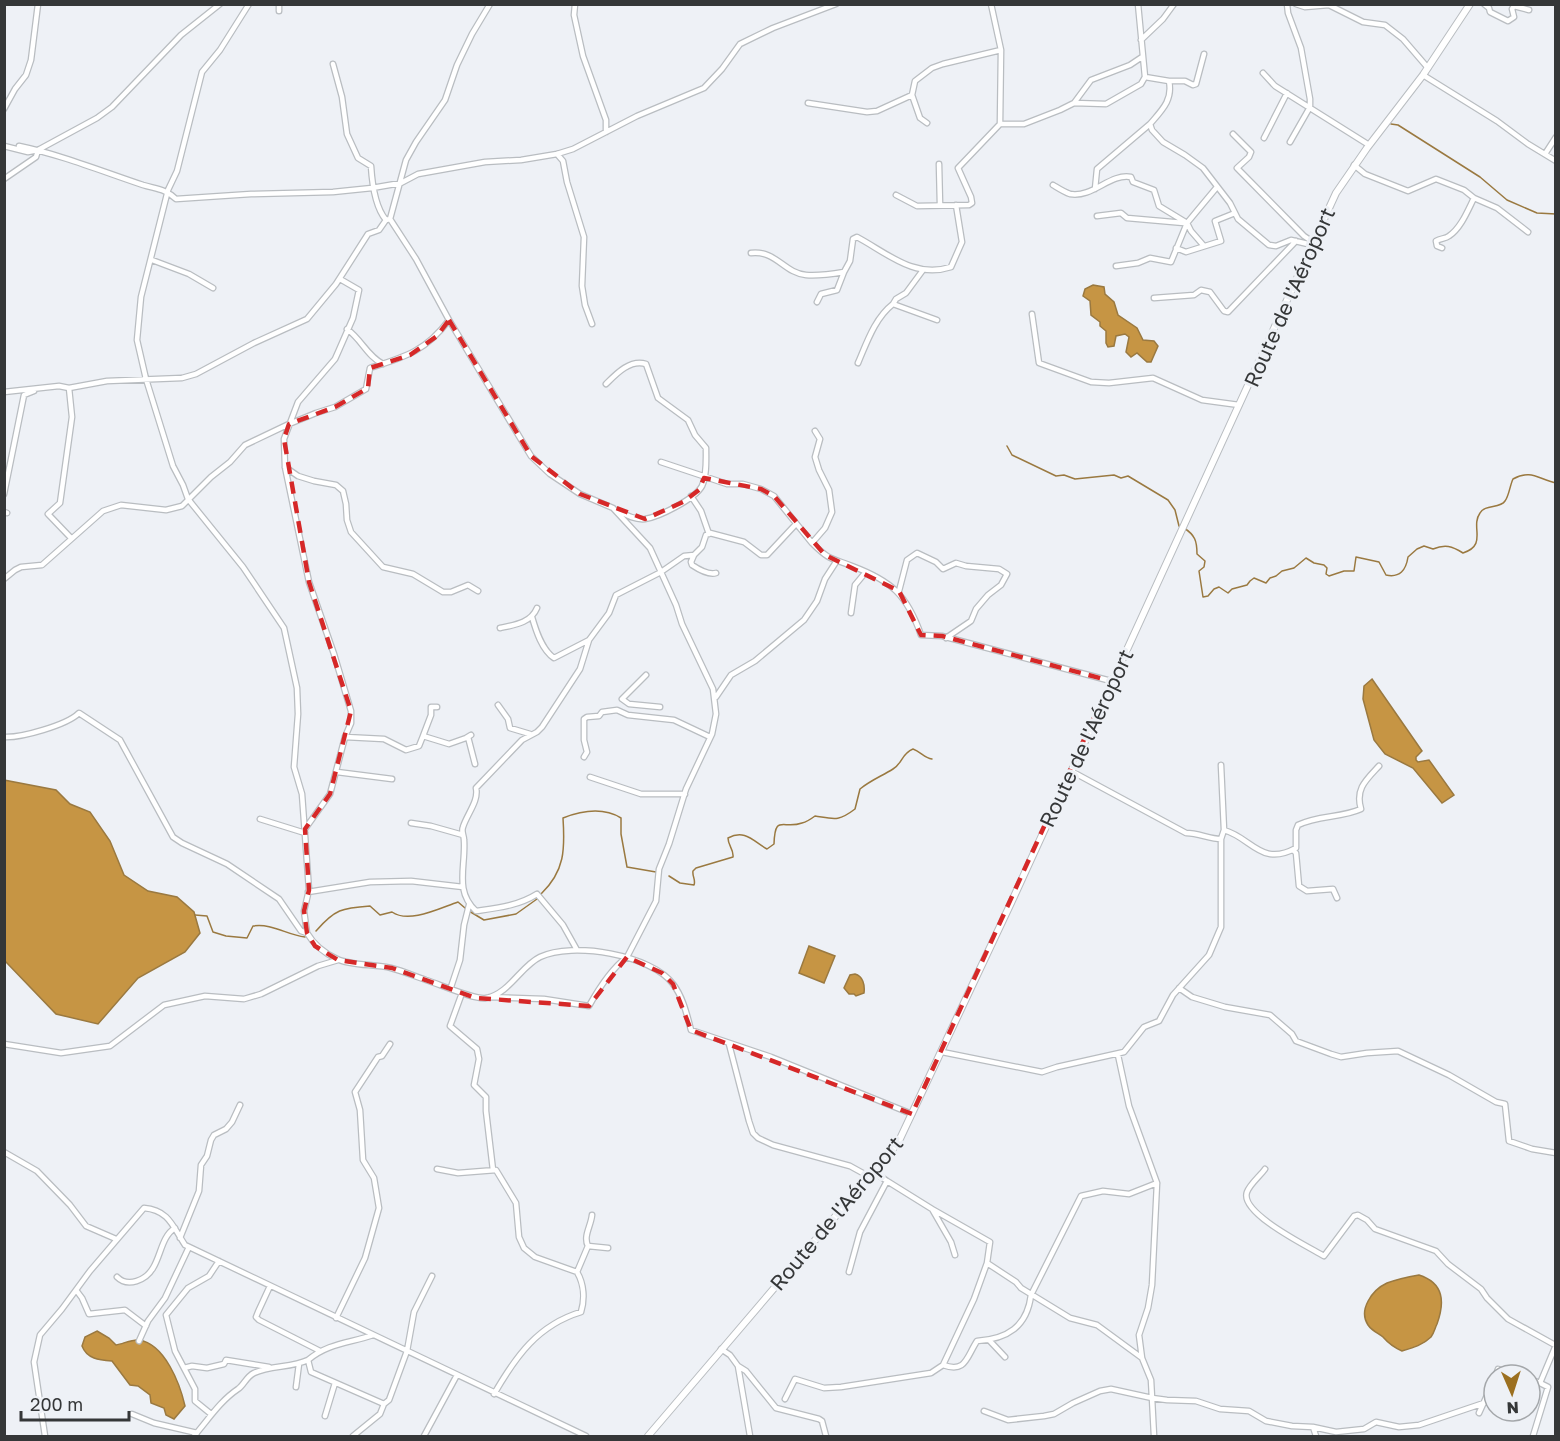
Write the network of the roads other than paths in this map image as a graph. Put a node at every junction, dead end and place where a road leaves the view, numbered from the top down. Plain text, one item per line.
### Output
1 (38, 4) edge
2 (220, 4) edge
3 (249, 4) edge
4 (490, 4) edge
5 (575, 4) edge
6 (836, 4) edge
7 (991, 4) edge
8 (1138, 4) edge
9 (1174, 4) edge
10 (1287, 4) edge
11 (1296, 4) edge
12 (1470, 4) edge
13 (1484, 4) edge
14 (1329, 5) edge
15 (1529, 10) dead end
16 (1141, 40) junction
17 (1001, 50) junction
18 (1204, 54) dead end
19 (1142, 57) junction
20 (333, 64) dead end
21 (1428, 68) junction
22 (1263, 73) dead end
23 (1423, 75) junction
24 (1145, 77) junction
25 (1169, 81) junction
26 (1287, 93) junction
27 (912, 95) junction
28 (1074, 103) junction
29 (808, 104) dead end
30 (1310, 107) junction
31 (4, 109) edge
32 (927, 123) dead end
33 (1000, 123) junction
34 (1150, 124) junction
35 (606, 132) junction
36 (1233, 134) dead end
37 (1556, 137) edge
38 (1264, 138) dead end
39 (1290, 142) dead end
40 (1369, 145) junction
41 (4, 146) edge
42 (19, 146) dead end
43 (38, 150) junction
44 (557, 154) junction
45 (1545, 154) junction
46 (1556, 161) edge
47 (939, 164) dead end
48 (1354, 165) junction
49 (4, 179) edge
50 (401, 183) junction
51 (1053, 185) dead end
52 (1217, 187) junction
53 (372, 188) junction
54 (1095, 189) junction
55 (168, 190) junction
56 (896, 195) dead end
57 (1474, 198) junction
58 (940, 205) junction
59 (956, 206) junction
60 (1235, 213) junction
61 (1097, 216) dead end
62 (388, 220) junction
63 (1187, 223) junction
64 (1528, 232) dead end
65 (1296, 241) junction
66 (1312, 243) junction
67 (1204, 246) junction
68 (1176, 248) junction
69 (1442, 248) dead end
70 (751, 253) dead end
71 (152, 260) junction
72 (1116, 266) dead end
73 (923, 270) junction
74 (844, 272) junction
75 (340, 279) junction
76 (213, 288) dead end
77 (1155, 298) dead end
78 (817, 302) dead end
79 (893, 304) junction
80 (1032, 314) dead end
81 (449, 320) junction
82 (937, 320) dead end
83 (592, 324) dead end
84 (347, 329) junction
85 (858, 363) dead end
86 (383, 364) junction
87 (146, 379) junction
88 (606, 384) dead end
89 (69, 388) junction
90 (39, 389) junction
91 (4, 392) edge
92 (1239, 405) junction
93 (290, 424) junction
94 (815, 431) dead end
95 (661, 462) dead end
96 (285, 467) junction
97 (705, 478) junction
98 (4, 494) edge
99 (692, 496) junction
100 (188, 499) junction
101 (613, 508) junction
102 (796, 525) junction
103 (709, 534) junction
104 (71, 538) junction
105 (812, 543) junction
106 (694, 555) junction
107 (836, 562) junction
108 (661, 572) junction
109 (716, 573) dead end
110 (865, 573) junction
111 (4, 579) edge
112 (478, 591) dead end
113 (899, 591) junction
114 (537, 608) dead end
115 (851, 613) dead end
116 (532, 617) junction
117 (500, 628) dead end
118 (944, 637) junction
119 (589, 640) junction
120 (646, 675) dead end
121 (1112, 681) junction
122 (714, 700) junction
123 (629, 704) junction
124 (498, 705) dead end
125 (436, 706) dead end
126 (660, 707) dead end
127 (623, 711) junction
128 (530, 734) junction
129 (423, 736) junction
130 (4, 737) edge
131 (345, 737) junction
132 (710, 737) junction
133 (584, 757) dead end
134 (475, 764) dead end
135 (1221, 765) dead end
136 (1379, 766) dead end
137 (337, 772) junction
138 (1076, 773) junction
139 (590, 777) dead end
140 (392, 779) dead end
141 (685, 794) junction
142 (260, 819) dead end
143 (411, 823) dead end
144 (1224, 830) junction
145 (305, 831) junction
146 (463, 835) junction
147 (1221, 839) junction
148 (1293, 850) junction
149 (463, 886) junction
150 (308, 892) junction
151 (1337, 898) dead end
152 (469, 904) junction
153 (307, 933) junction
154 (577, 950) junction
155 (627, 957) junction
156 (338, 960) junction
157 (451, 987) junction
158 (1179, 988) junction
159 (462, 993) junction
160 (490, 997) junction
161 (4, 1044) edge
162 (390, 1044) dead end
163 (729, 1044) junction
164 (942, 1052) junction
165 (1118, 1055) junction
166 (240, 1105) dead end
167 (912, 1114) junction
168 (4, 1152) edge
169 (1556, 1153) edge
170 (437, 1169) dead end
171 (1265, 1169) dead end
172 (493, 1170) junction
173 (872, 1174) junction
174 (887, 1181) junction
175 (1157, 1183) junction
176 (932, 1209) junction
177 (592, 1215) dead end
178 (175, 1228) junction
179 (180, 1238) junction
180 (116, 1239) junction
181 (588, 1246) junction
182 (189, 1247) junction
183 (608, 1248) dead end
184 (955, 1254) dead end
185 (219, 1262) junction
186 (987, 1263) junction
187 (577, 1272) junction
188 (849, 1272) dead end
189 (432, 1276) dead end
190 (117, 1277) dead end
191 (270, 1286) junction
192 (76, 1290) junction
193 (1031, 1295) junction
194 (336, 1318) junction
195 (146, 1326) junction
196 (373, 1335) junction
197 (730, 1340) junction
198 (989, 1340) junction
199 (139, 1341) dead end
200 (1555, 1345) edge
201 (722, 1349) junction
202 (320, 1351) junction
203 (407, 1351) junction
204 (730, 1355) junction
205 (1005, 1357) dead end
206 (1142, 1358) junction
207 (308, 1360) junction
208 (299, 1364) junction
209 (943, 1365) junction
210 (738, 1366) junction
211 (184, 1368) junction
212 (274, 1368) junction
213 (457, 1375) junction
214 (1542, 1378) edge
215 (335, 1383) junction
216 (1542, 1384) edge
217 (296, 1387) dead end
218 (494, 1394) junction
219 (1152, 1398) junction
220 (785, 1399) dead end
221 (384, 1404) junction
222 (1482, 1404) edge
223 (1482, 1407) edge
224 (1542, 1407) edge
225 (984, 1411) dead end
226 (1479, 1413) dead end
227 (132, 1414) dead end
228 (211, 1414) junction
229 (325, 1416) dead end
230 (1313, 1427) junction
231 (196, 1435) edge
232 (45, 1437) edge
233 (353, 1437) edge
234 (424, 1437) edge
235 (586, 1437) edge
236 (648, 1437) edge
237 (750, 1437) edge
238 (826, 1437) edge
239 (1154, 1437) edge
240 (1316, 1437) edge

1 - 31 street
2 - 43 street
3 - 55 street
4 - 50 street
5 - 35 street
6 - 35 street
7 - 17 street
8 - 16 street
9 - 16 street
10 - 30 street
11 - 14 street
12 - 21 main road, Route de l'Aéroport
13 - 15 street
14 - 21 street
16 - 19 street
17 - 27 street
17 - 33 street
18 - 25 street
19 - 24 street
19 - 28 street
20 - 53 street
21 - 23 main road, Route de l'Aéroport
22 - 26 street
23 - 40 main road, Route de l'Aéroport
23 - 45 street
24 - 25 street
24 - 28 street
25 - 34 street
26 - 30 street
26 - 38 street
27 - 29 street
27 - 32 street
28 - 33 street
30 - 39 street
30 - 40 street
33 - 59 street
34 - 52 street
34 - 54 street
35 - 44 street
36 - 66 street
37 - 45 street
40 - 48 main road, Route de l'Aéroport
41 - 43 street
42 - 43 street
43 - 49 street
43 - 55 street
44 - 50 street
44 - 83 street
45 - 46 street
47 - 58 street
48 - 57 street
48 - 66 main road, Route de l'Aéroport
50 - 53 street
50 - 62 street
51 - 54 street
52 - 60 street
52 - 63 street
53 - 55 street
53 - 62 street
54 - 63 street
55 - 71 street
56 - 58 street
57 - 64 street
57 - 69 street
58 - 59 street
59 - 73 street
60 - 65 street
60 - 67 street
61 - 63 street
62 - 75 street
62 - 81 street
63 - 67 street
63 - 68 street
65 - 66 street
65 - 77 street
66 - 92 main road, Route de l'Aéroport
67 - 68 street
68 - 72 street
70 - 74 street
71 - 76 street
71 - 87 street
73 - 74 street
73 - 79 street
74 - 78 street
75 - 84 street
75 - 87 street
79 - 82 street
79 - 85 street
80 - 92 street
81 - 86 street
81 - 101 street
84 - 86 street
84 - 93 street
86 - 93 street
87 - 89 street
87 - 100 street
88 - 97 street
89 - 90 street
89 - 104 street
90 - 91 street
90 - 98 street
92 - 121 main road, Route de l'Aéroport
93 - 96 street
93 - 100 street
94 - 105 street
95 - 97 street
96 - 112 street
96 - 131 street
97 - 99 street
97 - 102 street
99 - 101 street
99 - 103 street
100 - 104 street
100 - 145 street
101 - 108 street
102 - 103 street
102 - 105 street
103 - 106 street
104 - 111 street
105 - 107 street
106 - 108 street
106 - 109 street
107 - 110 street
107 - 122 street
108 - 119 street
108 - 122 street
110 - 113 street
110 - 115 street
113 - 118 street
113 - 118 street
114 - 116 street
116 - 117 street
116 - 119 street
118 - 121 street
119 - 128 street
120 - 123 street
121 - 138 main road, Route de l'Aéroport
122 - 132 street
123 - 126 street
123 - 127 street
124 - 128 street
125 - 129 street
127 - 132 street
127 - 133 street
128 - 146 street
129 - 131 street
129 - 134 street
130 - 153 street
131 - 137 street
132 - 141 street
135 - 144 street
136 - 148 street
137 - 140 street
137 - 145 street
138 - 147 street
138 - 164 main road, Route de l'Aéroport
139 - 141 street
141 - 155 street
142 - 145 street
143 - 146 street
144 - 147 street
144 - 148 street
145 - 150 street
146 - 149 street
147 - 158 street
148 - 151 street
149 - 150 street
149 - 152 street
150 - 153 street
152 - 154 street
152 - 157 street
153 - 156 street
154 - 155 street
154 - 160 street
155 - 160 street
155 - 163 street
156 - 157 street
156 - 161 street
157 - 159 street
158 - 165 street
158 - 169 street
159 - 160 street
159 - 172 street
162 - 194 street
163 - 167 street
163 - 173 street
164 - 165 street
164 - 167 main road, Route de l'Aéroport
165 - 175 street
166 - 179 street
167 - 173 main road, Route de l'Aéroport
168 - 180 street
170 - 172 street
171 - 200 street
172 - 187 street
173 - 174 street
173 - 197 main road, Route de l'Aéroport
174 - 176 street
174 - 188 street
175 - 193 street
175 - 206 street
176 - 184 street
176 - 186 street
177 - 181 street
178 - 179 street
178 - 180 street
178 - 190 street
179 - 182 street
180 - 192 street
181 - 183 street
181 - 187 street
182 - 185 street
182 - 195 street
185 - 191 street
185 - 211 street
186 - 193 street
186 - 209 street
187 - 218 street
189 - 203 street
191 - 194 street
191 - 202 street
192 - 195 street
192 - 232 street
193 - 198 street
193 - 206 street
194 - 196 street
195 - 199 street
196 - 202 street
196 - 203 street
197 - 201 main road, Route de l'Aéroport
197 - 204 street
198 - 205 street
198 - 209 street
200 - 214 street
201 - 204 street
201 - 236 main road, Route de l'Aéroport
202 - 207 street
203 - 213 street
203 - 221 street
204 - 210 street
206 - 219 street
207 - 208 street
207 - 215 street
208 - 212 street
208 - 217 street
209 - 220 street
210 - 237 street
210 - 238 street
211 - 212 street
211 - 228 street
212 - 228 street
213 - 218 street
213 - 234 street
215 - 221 street
215 - 229 street
216 - 224 street
218 - 235 street
219 - 225 street
219 - 230 street
219 - 239 street
221 - 233 street
222 - 230 street
223 - 226 street
227 - 231 street
228 - 231 street
230 - 240 street

